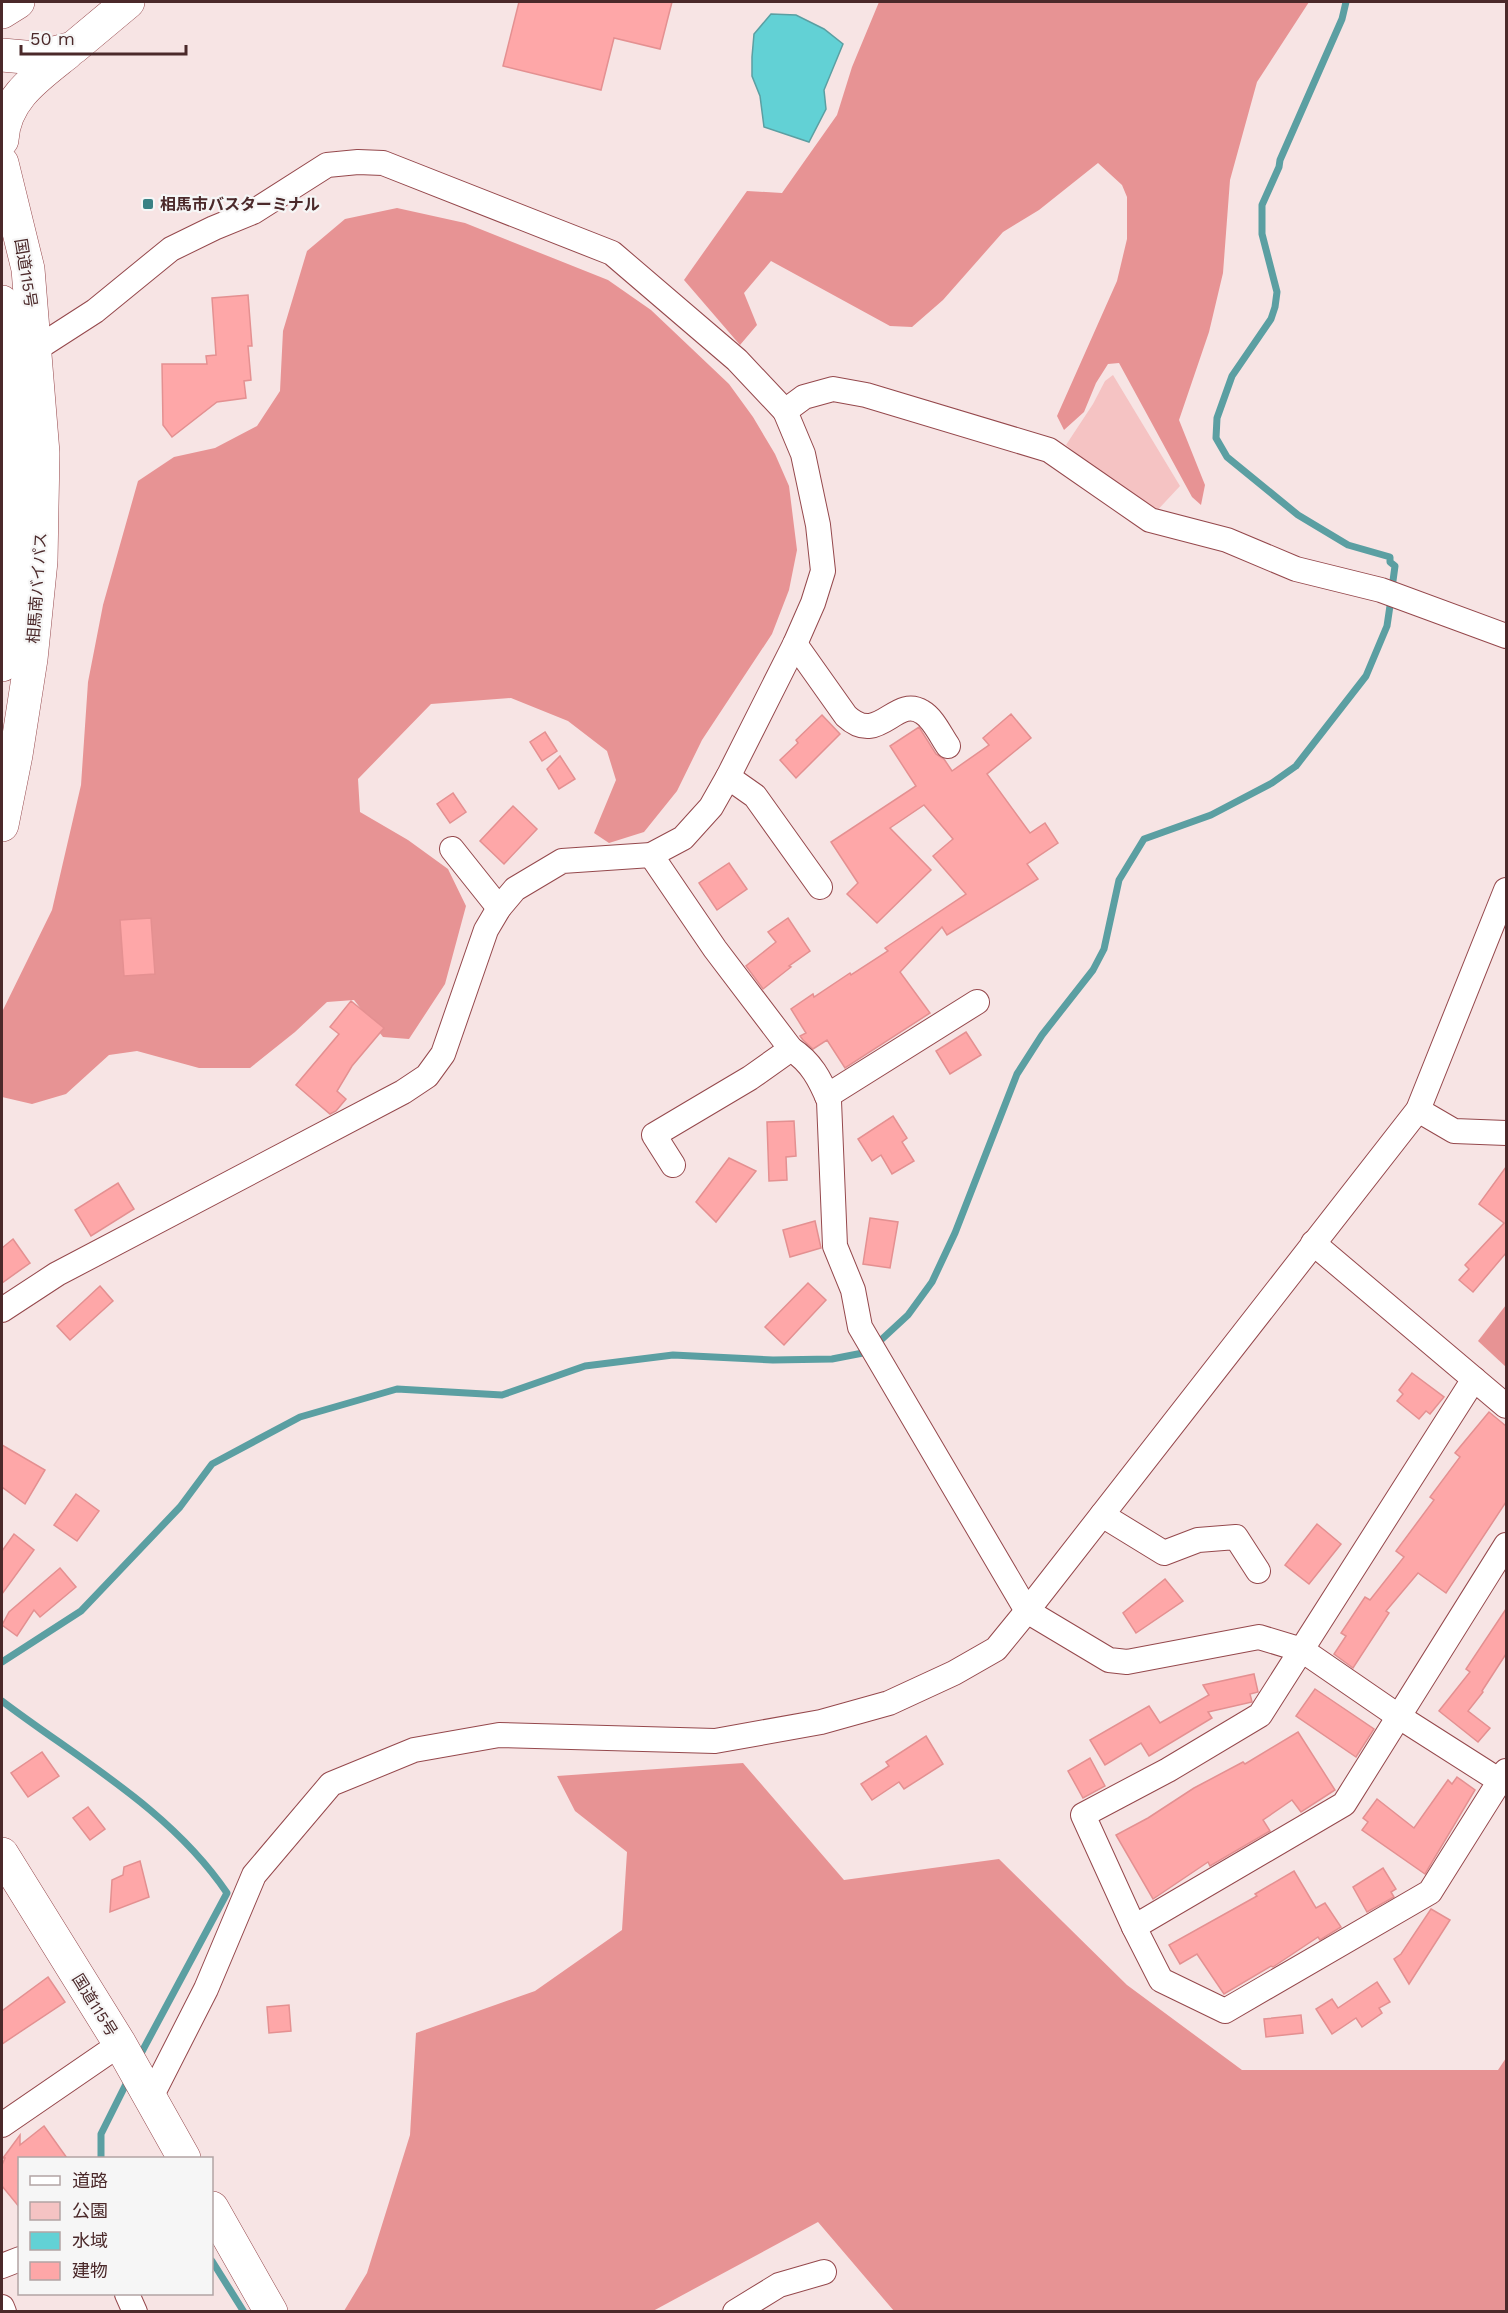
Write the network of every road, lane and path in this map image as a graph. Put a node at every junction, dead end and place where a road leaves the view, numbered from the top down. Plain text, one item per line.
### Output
1 (18, 2) edge
2 (128, 2) edge
3 (2, 12) edge
4 (73, 48) junction
5 (2, 55) edge
6 (2, 140) edge
7 (2, 164) edge
8 (2, 302) edge
9 (23, 357) junction
10 (785, 411) junction
11 (1506, 636) edge
12 (795, 644) junction
13 (2, 666) edge
14 (948, 746) dead end
15 (728, 777) junction
16 (2, 825) edge
17 (452, 849) dead end
18 (651, 855) junction
19 (820, 887) dead end
20 (1506, 890) edge
21 (499, 908) junction
22 (977, 1002) dead end
23 (791, 1049) junction
24 (827, 1096) junction
25 (1418, 1110) junction
26 (1506, 1133) edge
27 (673, 1165) dead end
28 (1313, 1243) junction
29 (2, 1310) edge
30 (1474, 1379) junction
31 (1506, 1406) edge
32 (1102, 1515) junction
33 (1506, 1545) edge
34 (1258, 1571) dead end
35 (1027, 1611) junction
36 (1302, 1650) junction
37 (1398, 1716) junction
38 (1503, 1776) edge
39 (2, 1854) edge
40 (1134, 1927) junction
41 (120, 2044) junction
42 (150, 2099) junction
43 (2, 2125) edge
44 (183, 2157) edge
45 (213, 2210) edge
46 (18, 2260) edge
47 (2, 2266) edge
48 (824, 2272) dead end
49 (127, 2295) edge
50 (2, 2307) edge
51 (4, 2312) edge
52 (135, 2312) edge
53 (271, 2312) edge
54 (735, 2312) edge

1 - 3 highway
2 - 4 highway
4 - 5 highway
4 - 6 highway
7 - 9 highway, 国道115号
8 - 9 highway, 国道115号
9 - 10 street
9 - 13 highway, 相馬南バイパス
9 - 16 highway, 相馬南バイパス
10 - 11 street
10 - 12 street
12 - 14 street
12 - 15 street
15 - 18 street
15 - 19 street
17 - 21 street
18 - 21 street
18 - 23 street
20 - 25 street
21 - 29 street
22 - 24 street
23 - 24 street
23 - 27 street
24 - 35 street
25 - 26 street
25 - 28 street
28 - 30 street
28 - 32 street
30 - 31 street
30 - 36 street
32 - 34 street
32 - 35 street
33 - 37 street
35 - 36 street
35 - 42 street
36 - 37 street
36 - 40 street
37 - 38 street
37 - 40 street
38 - 40 street
39 - 41 highway, 国道115号
41 - 42 highway, 国道115号
41 - 43 street
42 - 44 highway, 国道115号
45 - 53 highway
46 - 47 street
48 - 54 street
49 - 52 street
50 - 51 street

